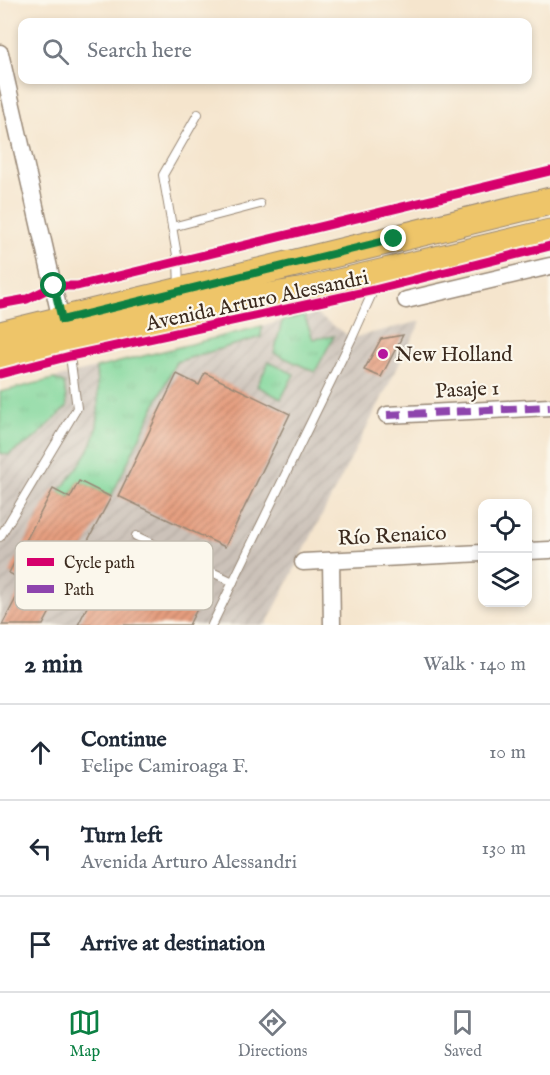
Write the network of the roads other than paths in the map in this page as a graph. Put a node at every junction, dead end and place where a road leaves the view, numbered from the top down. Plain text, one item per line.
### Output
1 (0, 53) edge
2 (198, 114) dead end
3 (550, 201) edge
4 (260, 204) dead end
5 (172, 227) junction
6 (550, 233) edge
7 (550, 266) edge
8 (382, 269) junction
9 (179, 292) junction
10 (406, 300) dead end
11 (66, 331) junction
12 (0, 335) edge
13 (0, 358) edge
14 (550, 407) edge
15 (387, 415) dead end
16 (136, 536) dead end
17 (0, 537) edge
18 (147, 541) edge
19 (550, 550) edge
20 (532, 551) edge
21 (478, 553) edge
22 (331, 561) junction
23 (303, 562) dead end
24 (213, 573) edge
25 (233, 582) junction
26 (212, 625) edge
27 (332, 625) edge

1 - 11 street
2 - 5 lane
3 - 9 main road, Avenida Arturo Alessandri
4 - 5 lane
5 - 9 lane
6 - 8 main road, Avenida Arturo Alessandri
7 - 10 street
8 - 11 main road, Avenida Arturo Alessandri
8 - 25 lane
9 - 11 main road, Avenida Arturo Alessandri
11 - 12 main road, Avenida Arturo Alessandri
11 - 13 main road, Avenida Arturo Alessandri
11 - 17 lane
14 - 15 street, Pasaje 1
16 - 18 lane
19 - 20 street
21 - 22 street, Río Renaico
22 - 23 street, Río Renaico
22 - 27 street
24 - 25 lane
25 - 26 lane

